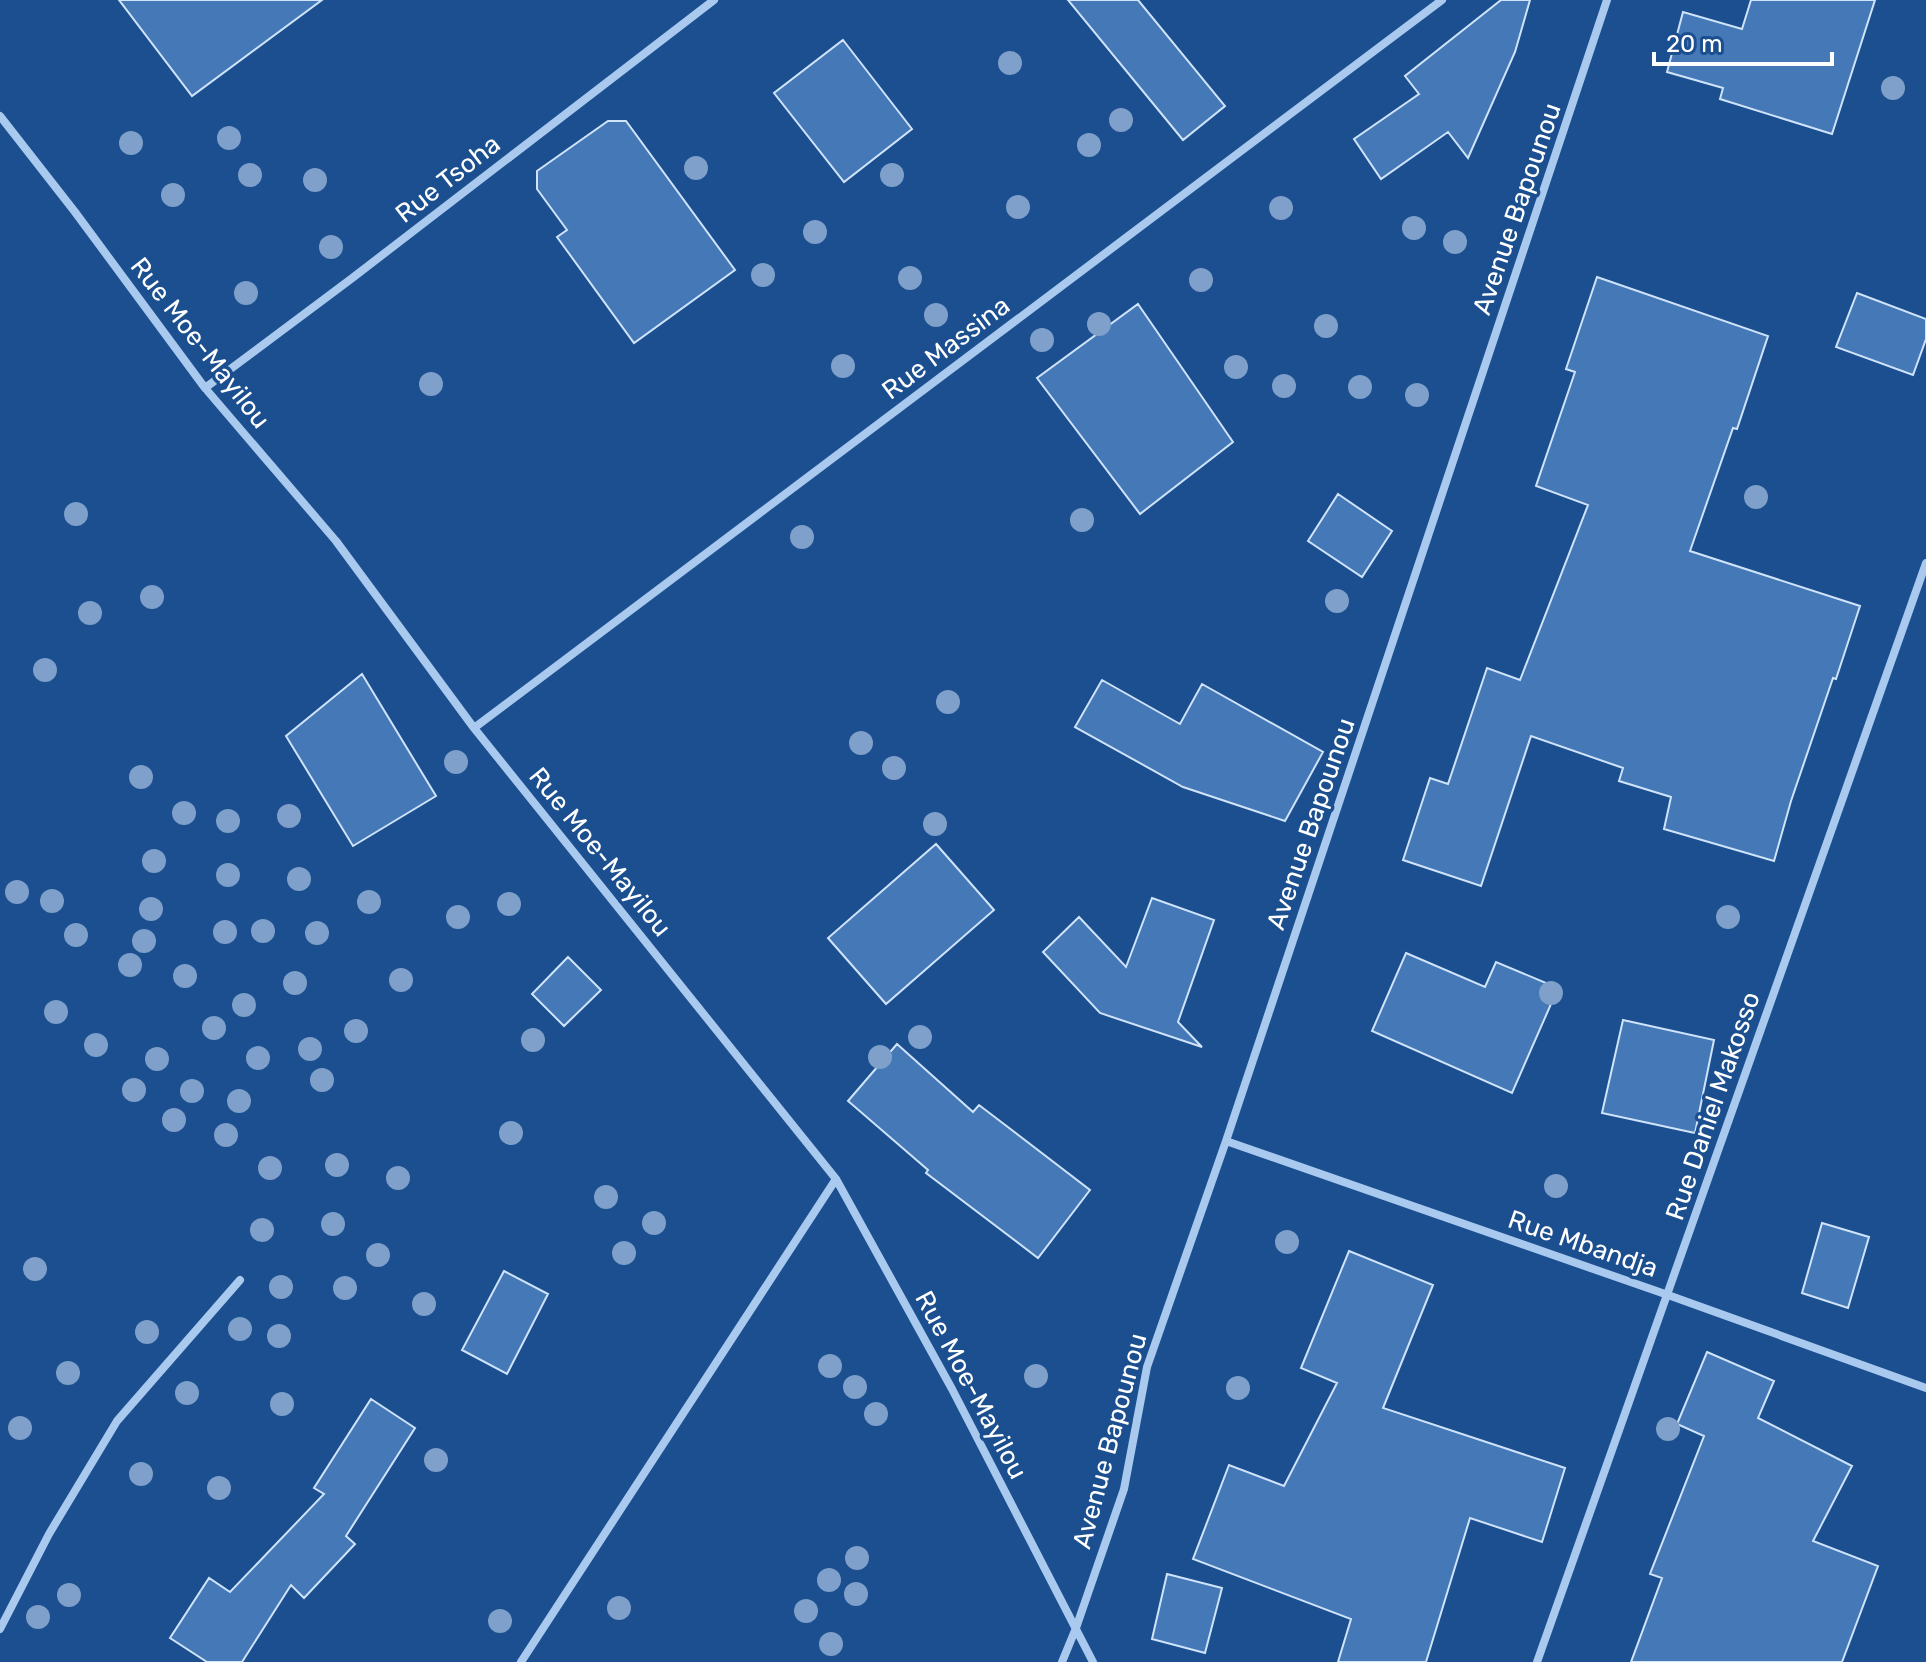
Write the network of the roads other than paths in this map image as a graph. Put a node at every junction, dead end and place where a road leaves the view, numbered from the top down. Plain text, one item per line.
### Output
1 (714, 0) edge
2 (1442, 0) edge
3 (1607, 0) edge
4 (0, 116) edge
5 (205, 388) junction
6 (1926, 563) edge
7 (474, 728) junction
8 (1226, 1141) junction
9 (836, 1179) junction
10 (240, 1280) dead end
11 (1668, 1295) junction
12 (1926, 1388) edge
13 (1076, 1628) junction
14 (0, 1629) edge
15 (521, 1662) edge
16 (1062, 1662) edge
17 (1093, 1662) edge
18 (1537, 1662) edge

1 - 5 street, Rue Tsoha
2 - 7 street, Rue Massina
3 - 8 street, Avenue Bapounou
4 - 5 street, Rue Moe-Mayilou
5 - 7 street, Rue Moe-Mayilou
6 - 11 street, Rue Daniel Makosso
7 - 9 street, Rue Moe-Mayilou
8 - 11 street, Rue Mbandja
8 - 13 street, Avenue Bapounou
9 - 13 street, Rue Moe-Mayilou
9 - 15 street
10 - 14 street
11 - 12 street, Rue Mbandja
11 - 18 street, Rue Daniel Makosso
13 - 16 street, Avenue Bapounou
13 - 17 street, Rue Moe-Mayilou

